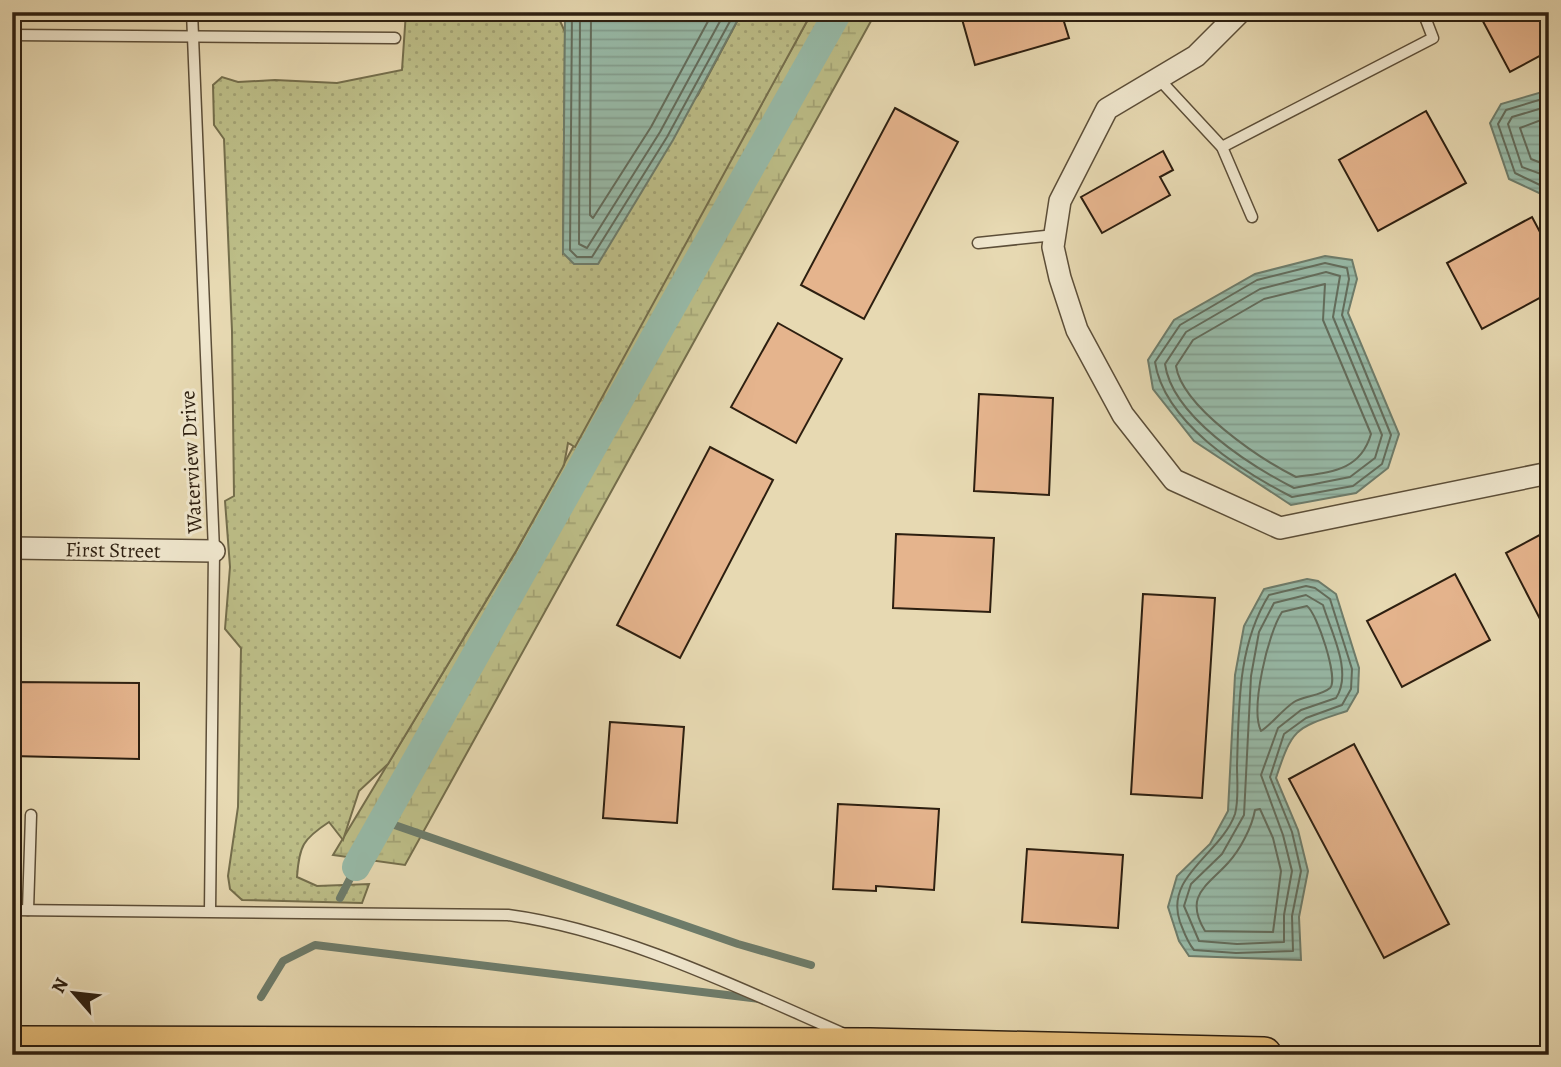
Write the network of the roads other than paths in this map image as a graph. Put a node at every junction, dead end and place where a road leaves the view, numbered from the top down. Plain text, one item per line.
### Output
1 (192, 12) edge
2 (1240, 12) edge
3 (1423, 12) edge
4 (12, 35) edge
5 (191, 36) junction
6 (395, 38) dead end
7 (1158, 78) junction
8 (1222, 147) junction
9 (1252, 217) dead end
10 (1055, 235) junction
11 (978, 243) dead end
12 (1549, 473) edge
13 (12, 548) edge
14 (214, 551) junction
15 (30, 815) dead end
16 (12, 910) edge
17 (28, 911) junction
18 (210, 911) junction
19 (12, 1044) edge
20 (870, 1046) junction
21 (726, 1051) edge
22 (1264, 1055) edge

1 - 5 lane, Waterview Drive
2 - 7 street
3 - 8 lane
4 - 5 lane
5 - 6 lane
5 - 14 lane, Waterview Drive
7 - 8 lane
7 - 10 street
8 - 9 lane
10 - 11 lane
10 - 12 street
13 - 14 street, First Street
14 - 18 lane, Waterview Drive
15 - 17 lane
16 - 17 lane
17 - 18 lane
18 - 20 lane
19 - 21 main road
20 - 21 main road
20 - 22 main road

